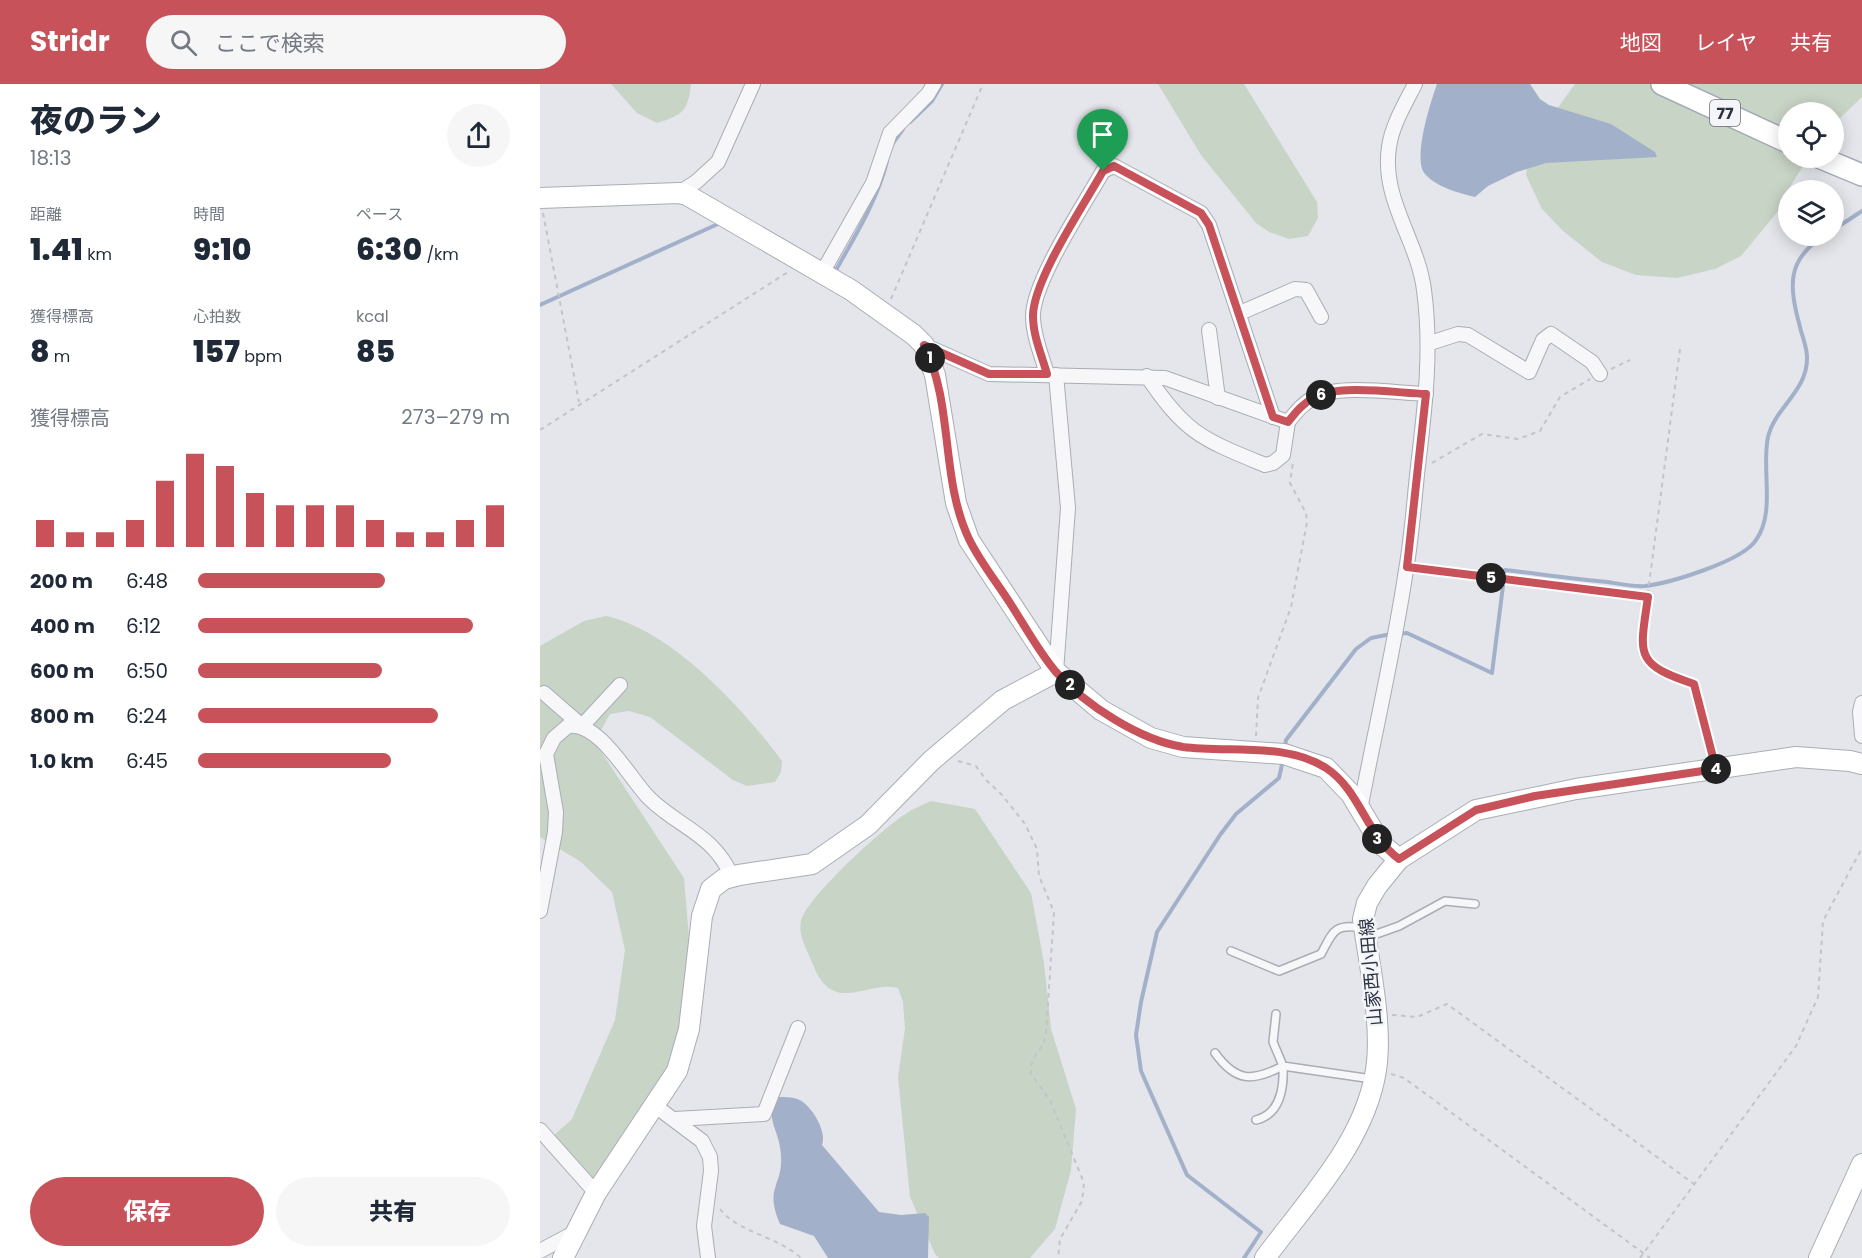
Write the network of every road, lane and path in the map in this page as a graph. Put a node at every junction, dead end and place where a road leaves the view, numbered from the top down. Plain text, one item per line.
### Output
1 (753, 84) edge
2 (934, 84) edge
3 (983, 84) edge
4 (1415, 84) edge
5 (1662, 84) edge
6 (1778, 137) edge
7 (1844, 168) edge
8 (1862, 176) edge
9 (679, 193) junction
10 (541, 204) edge
11 (803, 262) junction
12 (822, 273) junction
13 (1240, 313) junction
14 (885, 314) junction
15 (1322, 317) dead end
16 (1209, 330) dead end
17 (1430, 343) junction
18 (924, 345) junction
19 (1680, 349) dead end
20 (1630, 360) dead end
21 (1600, 374) junction
22 (1051, 375) junction
23 (1147, 376) junction
24 (1426, 394) junction
25 (1218, 398) junction
26 (579, 403) junction
27 (1273, 417) junction
28 (1288, 422) junction
29 (540, 430) edge
30 (1293, 461) dead end
31 (1418, 464) junction
32 (1407, 567) junction
33 (1648, 597) junction
34 (1056, 672) junction
35 (620, 685) dead end
36 (544, 693) dead end
37 (1862, 703) edge
38 (582, 726) junction
39 (1862, 737) edge
40 (1258, 752) junction
41 (938, 755) junction
42 (1856, 763) edge
43 (1716, 769) junction
44 (1360, 810) junction
45 (1862, 848) edge
46 (1399, 859) junction
47 (732, 877) junction
48 (1475, 904) dead end
49 (540, 911) edge
50 (1365, 933) junction
51 (1232, 951) dead end
52 (1375, 1013) junction
53 (1276, 1014) dead end
54 (798, 1028) dead end
55 (1215, 1053) dead end
56 (1283, 1066) junction
57 (1375, 1075) junction
58 (654, 1105) junction
59 (675, 1119) junction
60 (1256, 1120) dead end
61 (540, 1130) edge
62 (1862, 1164) edge
63 (1695, 1184) junction
64 (596, 1193) junction
65 (706, 1198) junction
66 (574, 1236) junction
67 (540, 1251) edge
68 (1644, 1254) junction
69 (563, 1258) edge
70 (708, 1258) edge
71 (801, 1258) edge
72 (1058, 1258) edge
73 (1265, 1258) edge
74 (1640, 1258) edge
75 (1650, 1258) edge
76 (1820, 1258) edge

1 - 9 street
2 - 12 street
3 - 14 path
4 - 17 street
5 - 6 main road, 77
7 - 8 main road
9 - 10 street
9 - 11 street
10 - 26 path
11 - 12 street
11 - 26 path
12 - 14 street
13 - 15 street
13 - 22 street
13 - 27 street
14 - 18 street
16 - 25 street
17 - 21 street
17 - 24 street
18 - 22 street
18 - 34 street
19 - 33 path
20 - 21 path
21 - 31 path
22 - 23 street
22 - 34 street
23 - 25 street
23 - 28 street
24 - 28 street
24 - 31 street
25 - 27 street
26 - 29 path
27 - 28 street
30 - 40 path
31 - 32 street
32 - 33 path
32 - 44 street
33 - 43 path
34 - 40 street
34 - 41 street
35 - 38 street
36 - 38 street
37 - 39 street
38 - 47 street
38 - 49 street
39 - 42 street
40 - 44 street
41 - 47 street
41 - 72 path
42 - 43 street, 山家西小田線
43 - 46 street, 山家西小田線
44 - 46 street
45 - 63 path
46 - 50 street, 山家西小田線
47 - 58 street
48 - 50 lane
50 - 51 lane
50 - 52 street, 山家西小田線
52 - 57 street, 山家西小田線
52 - 63 path
53 - 56 lane
54 - 59 street
55 - 56 lane
56 - 57 lane
56 - 60 lane
57 - 68 path
57 - 73 street, 山家西小田線
58 - 59 street
58 - 64 street
59 - 65 street
61 - 64 street
62 - 76 street
63 - 68 path
64 - 66 street
65 - 70 street
65 - 71 path
66 - 67 street
66 - 69 street
68 - 74 path
68 - 75 path

